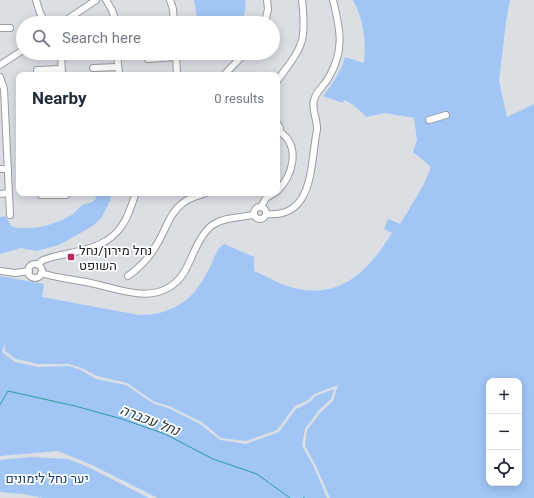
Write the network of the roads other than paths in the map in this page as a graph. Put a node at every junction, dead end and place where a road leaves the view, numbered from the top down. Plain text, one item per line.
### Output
1 (36, 0) edge
2 (96, 0) edge
3 (106, 0) edge
4 (170, 0) edge
5 (267, 0) edge
6 (302, 0) edge
7 (332, 0) edge
8 (41, 16) edge
9 (72, 16) edge
10 (114, 16) edge
11 (173, 16) edge
12 (266, 16) edge
13 (0, 28) edge
14 (10, 28) dead end
15 (16, 55) edge
16 (61, 60) edge
17 (118, 60) edge
18 (176, 60) edge
19 (238, 60) edge
20 (0, 65) edge
21 (118, 67) junction
22 (93, 68) dead end
23 (37, 70) dead end
24 (61, 72) edge
25 (119, 72) edge
26 (177, 72) edge
27 (227, 72) edge
28 (0, 77) edge
29 (280, 77) edge
30 (446, 116) dead end
31 (429, 120) dead end
32 (280, 135) edge
33 (0, 169) edge
34 (8, 169) junction
35 (280, 188) edge
36 (9, 193) junction
37 (0, 194) edge
38 (135, 196) edge
39 (196, 196) edge
40 (270, 196) edge
41 (261, 207) junction
42 (266, 214) junction
43 (10, 215) dead end
44 (253, 215) junction
45 (38, 264) junction
46 (0, 271) edge
47 (29, 271) junction
48 (42, 273) junction
49 (128, 276) dead end

1 - 8 street
2 - 9 street
3 - 10 street
4 - 11 street
5 - 12 street
6 - 29 street
7 - 42 street
13 - 14 street
15 - 20 street
16 - 24 street
17 - 21 street
18 - 26 street
19 - 27 street
21 - 22 street
21 - 25 street
23 - 24 street
28 - 34 street
30 - 31 street
32 - 35 street
33 - 34 street
34 - 36 street
36 - 37 street
36 - 43 street
38 - 45 street
39 - 49 street
40 - 41 street
41 - 42 street
41 - 44 street
42 - 44 street
44 - 48 street
45 - 47 street
45 - 48 street
46 - 47 street
47 - 48 street

